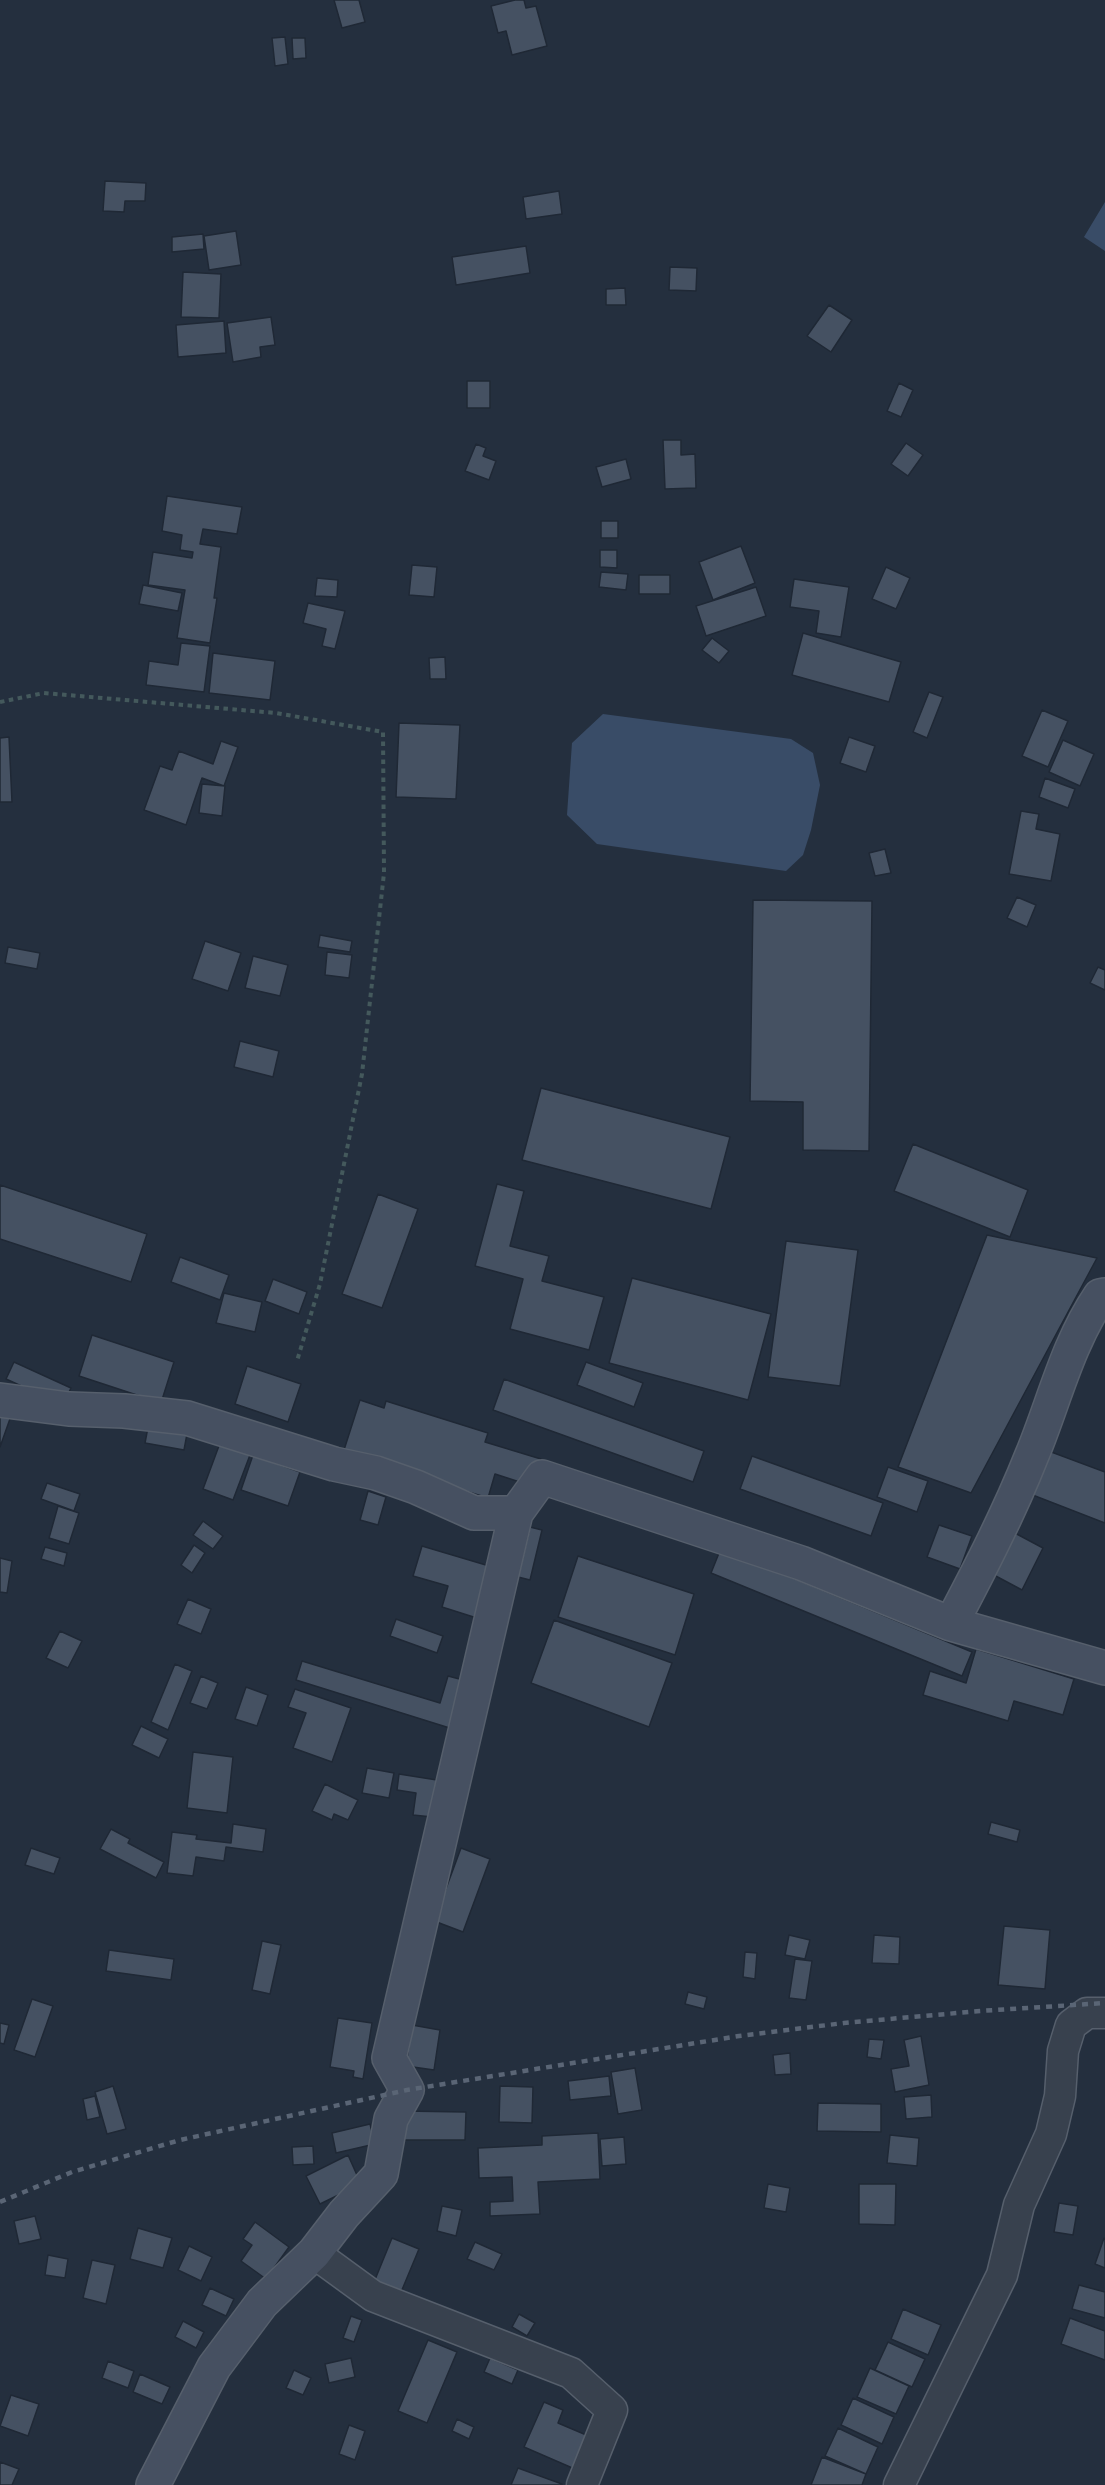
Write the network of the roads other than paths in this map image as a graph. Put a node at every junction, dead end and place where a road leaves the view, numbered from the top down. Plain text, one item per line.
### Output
1 (1105, 1295) edge
2 (0, 1400) edge
3 (516, 1513) junction
4 (951, 1624) junction
5 (1105, 1668) edge
6 (1105, 2013) edge
7 (314, 2253) junction
8 (153, 2485) edge
9 (582, 2485) edge
10 (899, 2485) edge

1 - 4 street
2 - 3 street
3 - 4 street
3 - 7 street
4 - 5 street
6 - 10 street
7 - 8 street
7 - 9 street

